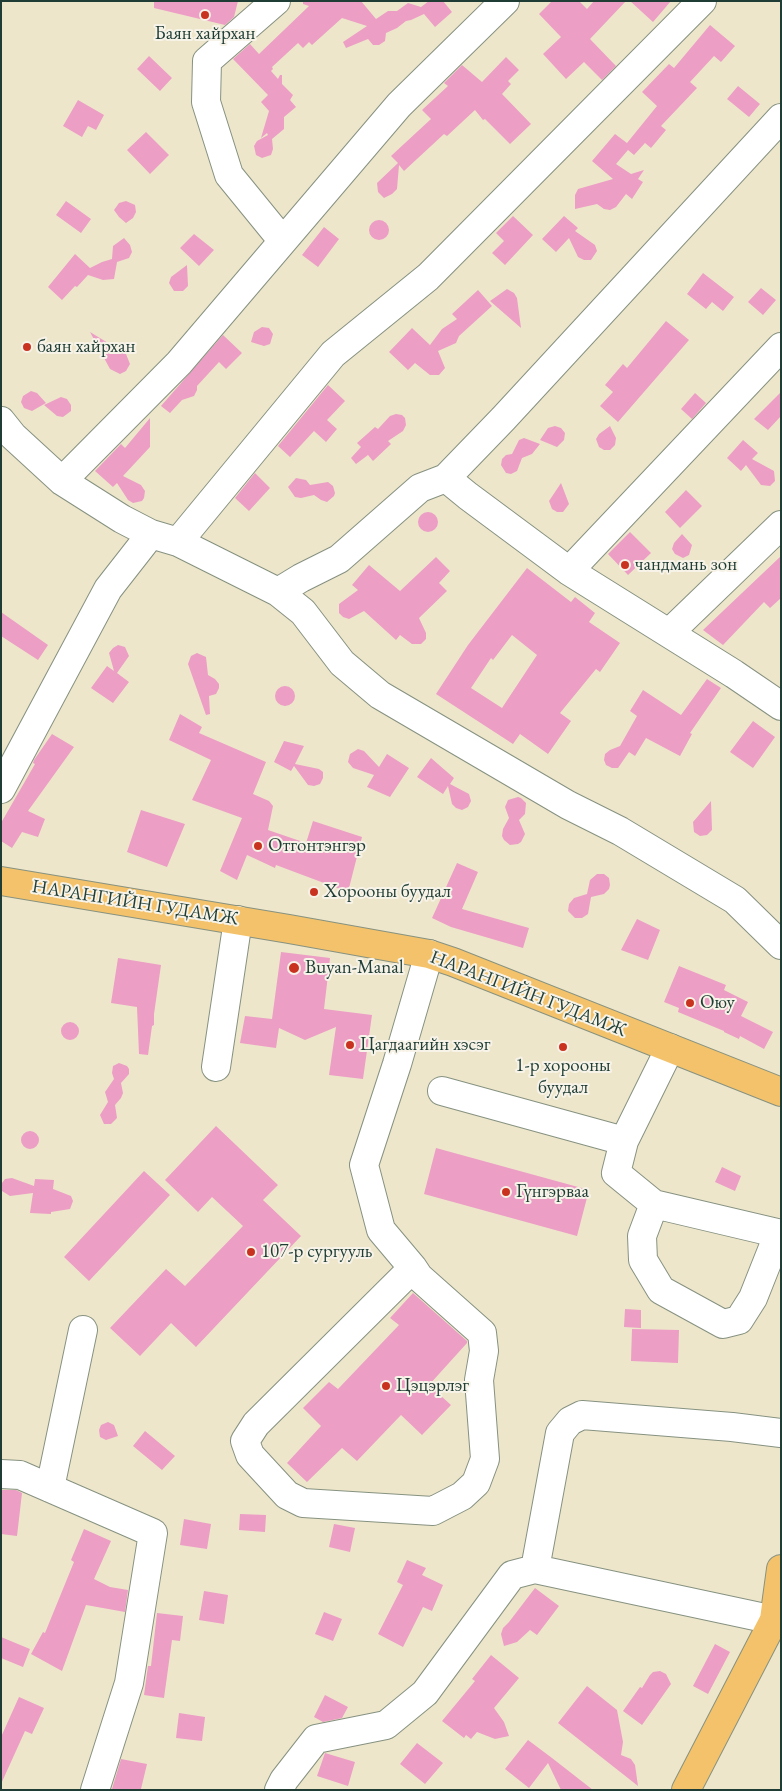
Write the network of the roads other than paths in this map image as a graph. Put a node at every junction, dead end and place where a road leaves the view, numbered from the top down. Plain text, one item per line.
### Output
1 (276, 1) edge
2 (505, 1) edge
3 (702, 1) edge
4 (781, 118) edge
5 (282, 240) junction
6 (781, 347) edge
7 (1, 422) edge
8 (446, 478) junction
9 (62, 481) junction
10 (781, 525) edge
11 (151, 534) junction
12 (178, 542) junction
13 (570, 571) junction
14 (278, 592) junction
15 (669, 633) junction
16 (781, 706) edge
17 (1, 789) edge
18 (1, 881) edge
19 (238, 920) junction
20 (781, 945) edge
21 (429, 954) junction
22 (670, 1048) junction
23 (216, 1067) dead end
24 (442, 1091) dead end
25 (781, 1092) edge
26 (624, 1141) junction
27 (654, 1204) junction
28 (779, 1235) edge
29 (413, 1268) junction
30 (84, 1330) dead end
31 (781, 1432) edge
32 (1, 1474) edge
33 (50, 1488) junction
34 (535, 1569) junction
35 (781, 1569) edge
36 (774, 1620) junction
37 (95, 1790) edge
38 (279, 1790) edge
39 (686, 1790) edge

1 - 5 street
2 - 5 street
3 - 12 street
4 - 8 street
5 - 9 street
6 - 13 street
7 - 9 street
8 - 13 street
8 - 14 street
9 - 11 street
10 - 15 street
11 - 12 street
11 - 17 street
12 - 14 street
13 - 15 street
14 - 20 street
15 - 16 street
18 - 19 main road, НАРАНГИЙН ГУДАМЖ
19 - 21 main road, НАРАНГИЙН ГУДАМЖ
19 - 23 street
21 - 22 main road, НАРАНГИЙН ГУДАМЖ
21 - 29 street
22 - 25 main road, НАРАНГИЙН ГУДАМЖ
22 - 26 street
24 - 26 street
26 - 27 street
27 - 28 street
27 - 28 street
29 - 29 street
30 - 33 street
31 - 34 street
32 - 33 street
33 - 37 street
34 - 36 street
34 - 38 street
35 - 36 main road
36 - 39 main road

